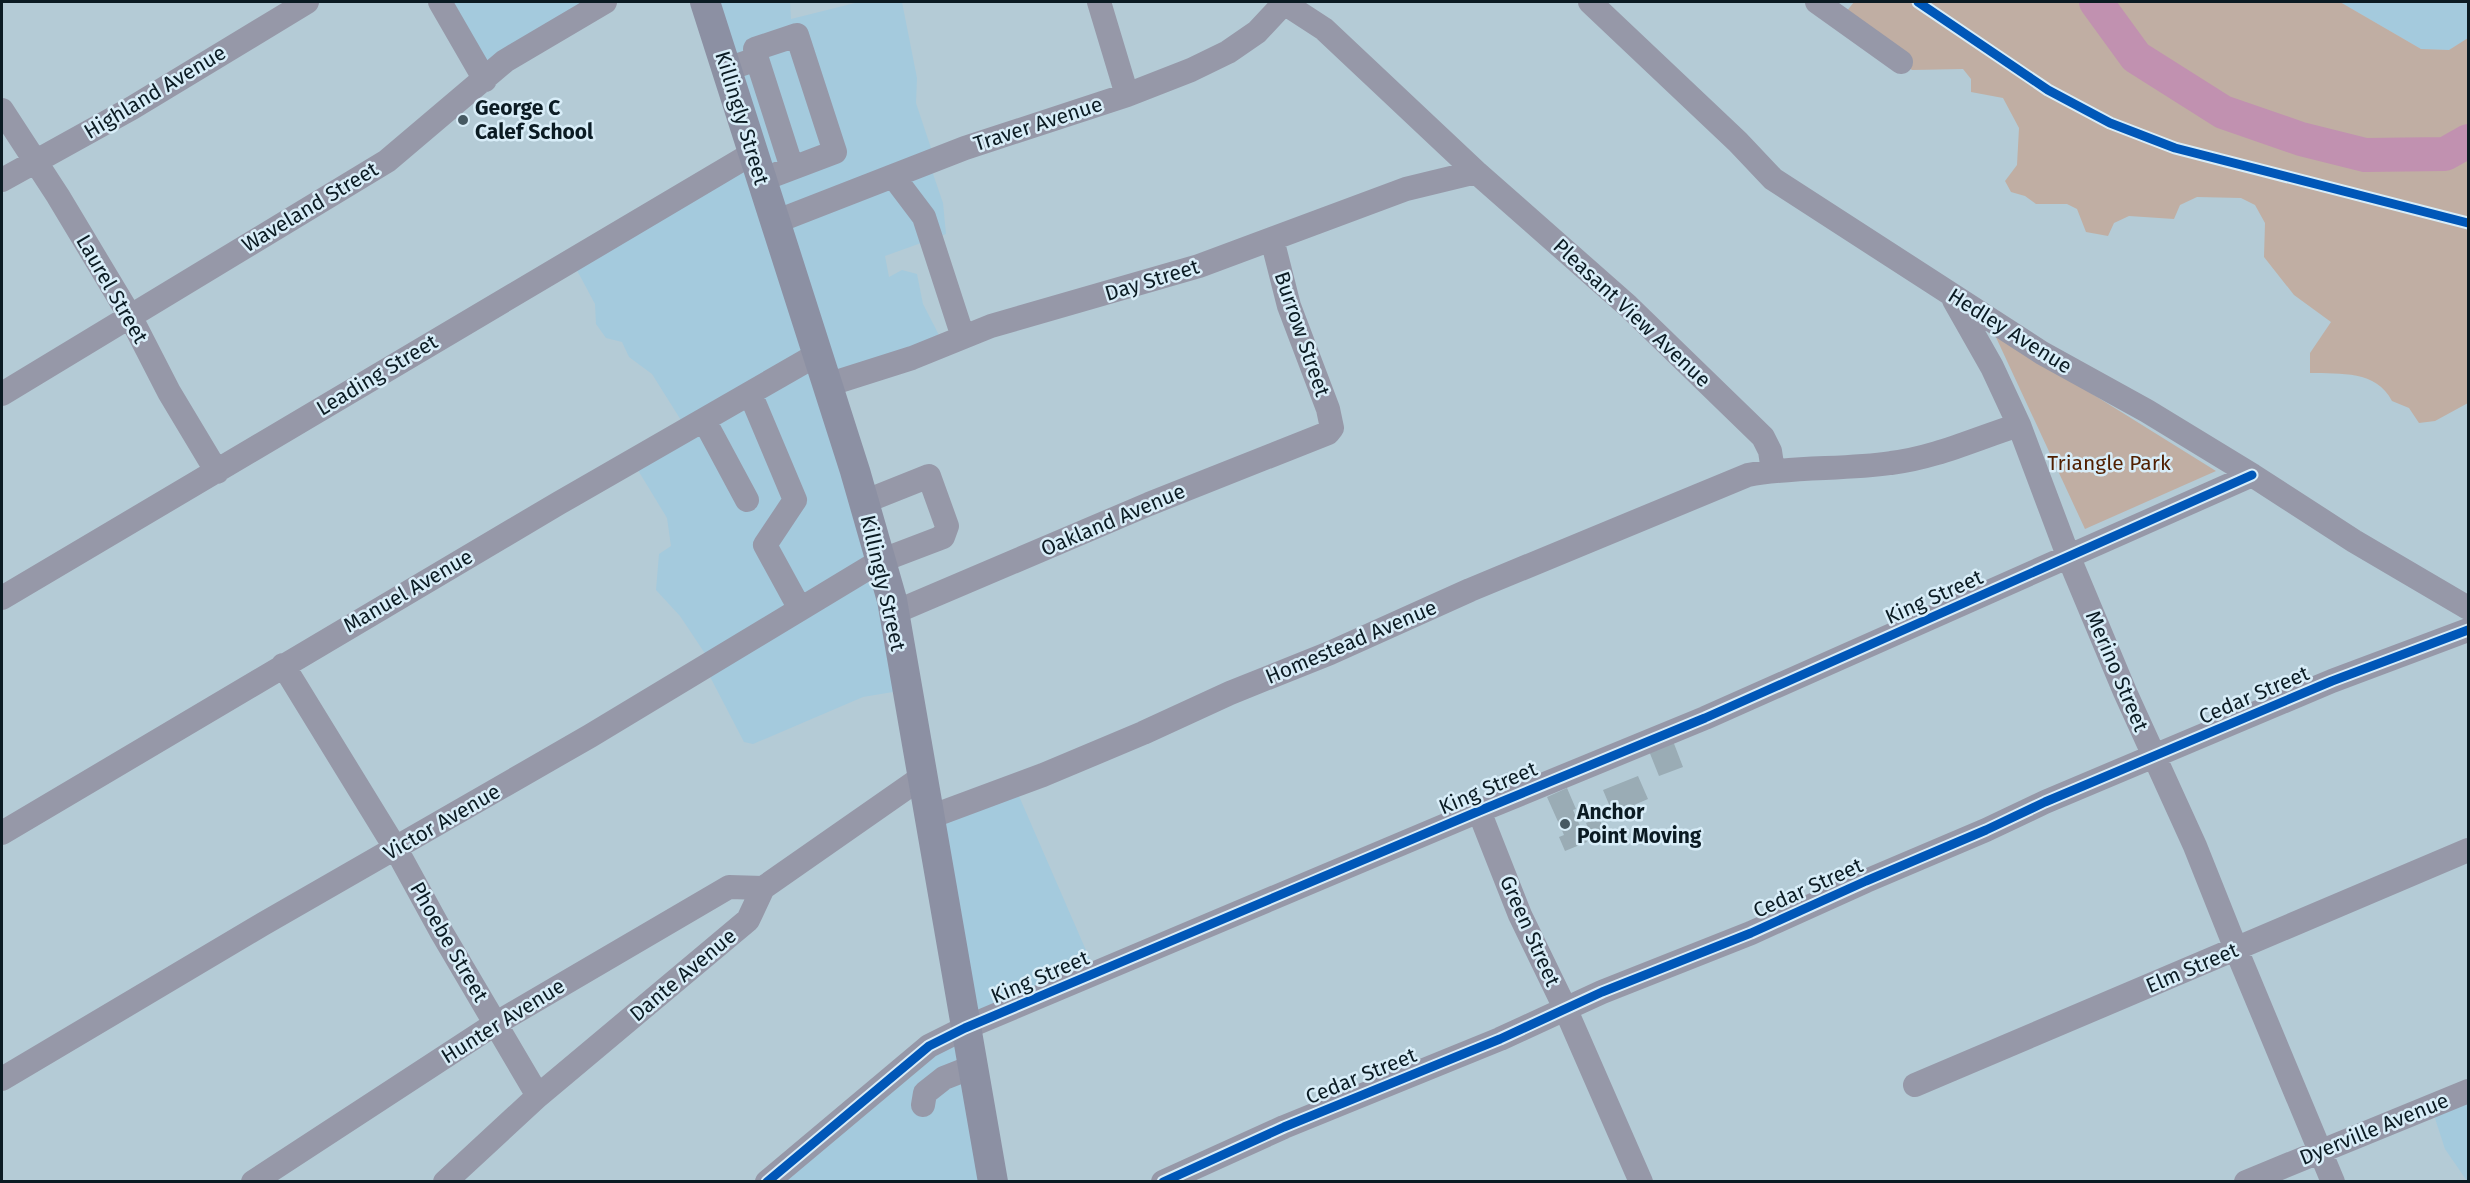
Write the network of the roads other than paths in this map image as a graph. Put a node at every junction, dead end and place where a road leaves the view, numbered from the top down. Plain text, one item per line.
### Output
1 (307, 2) edge
2 (440, 2) edge
3 (705, 2) edge
4 (1099, 2) edge
5 (1284, 2) edge
6 (1590, 2) edge
7 (1817, 2) edge
8 (600, 3) edge
9 (757, 59) junction
10 (1901, 62) dead end
11 (727, 69) junction
12 (485, 80) junction
13 (1127, 95) junction
14 (2, 110) edge
15 (36, 163) junction
16 (757, 166) junction
17 (792, 168) junction
18 (1476, 171) junction
19 (893, 176) junction
20 (2, 180) edge
21 (775, 222) junction
22 (1272, 239) junction
23 (1951, 295) junction
24 (130, 316) junction
25 (963, 337) junction
26 (818, 354) junction
27 (827, 385) junction
28 (750, 393) junction
29 (2, 394) edge
30 (704, 420) junction
31 (2019, 425) junction
32 (1332, 428) joint
33 (1773, 471) junction
34 (217, 472) junction
35 (2252, 475) junction
36 (747, 500) dead end
37 (864, 502) junction
38 (2069, 558) junction
39 (880, 561) junction
40 (2, 598) edge
41 (2469, 608) edge
42 (800, 609) junction
43 (893, 613) junction
44 (2469, 630) edge
45 (283, 665) junction
46 (2154, 757) junction
47 (922, 777) junction
48 (1479, 810) junction
49 (930, 817) junction
50 (2, 833) edge
51 (396, 849) junction
52 (2469, 850) edge
53 (763, 888) junction
54 (2236, 949) junction
55 (1564, 1008) junction
56 (495, 1024) junction
57 (965, 1028) junction
58 (972, 1067) junction
59 (2, 1079) edge
60 (1915, 1085) dead end
61 (2469, 1091) edge
62 (538, 1096) junction
63 (923, 1105) dead end
64 (2321, 1149) junction
65 (768, 1181) edge
66 (253, 1182) edge
67 (445, 1182) edge
68 (993, 1182) edge
69 (1163, 1182) edge
70 (1641, 1182) edge
71 (2246, 1182) edge
72 (2333, 1182) edge

1 - 15 street, Highland Avenue
2 - 12 street
3 - 11 main road, Killingly Street
4 - 13 street
5 - 13 street, Traver Avenue
5 - 18 street, Pleasant View Avenue
6 - 23 street, Hedley Avenue
7 - 10 street
8 - 12 street, Waveland Street
9 - 11 street
9 - 17 street
9 - 17 street, Leading Street
11 - 16 main road, Killingly Street
12 - 24 street, Waveland Street
13 - 19 street, Traver Avenue
14 - 15 street, Laurel Street
15 - 20 street, Highland Avenue
15 - 24 street, Laurel Street
16 - 17 street, Leading Street
16 - 21 main road, Killingly Street
16 - 34 street, Leading Street
18 - 22 street, Day Street
18 - 33 street, Pleasant View Avenue
19 - 21 street, Traver Avenue
19 - 25 street
21 - 26 main road, Killingly Street
22 - 25 street, Day Street
22 - 32 street, Burrow Street
23 - 31 street, Merino Street
23 - 35 street, Hedley Avenue
24 - 29 street, Waveland Street
24 - 34 street, Laurel Street
25 - 27 street, Day Street
26 - 27 main road, Killingly Street
26 - 28 street, Manuel Avenue
27 - 37 main road, Killingly Street
28 - 30 street, Manuel Avenue
28 - 42 street
30 - 36 street
30 - 45 street, Manuel Avenue
31 - 33 street
31 - 38 street, Merino Street
32 - 43 street, Oakland Avenue
33 - 49 street, Homestead Avenue
34 - 40 street, Leading Street
35 - 38 street, King Street
35 - 41 street, Hedley Avenue
37 - 39 main road, Killingly Street
37 - 39 street, Victor Avenue
38 - 46 street, Merino Street
38 - 48 street, King Street
39 - 42 street, Victor Avenue
39 - 43 main road, Killingly Street
42 - 51 street, Victor Avenue
43 - 47 main road, Killingly Street
44 - 46 street, Cedar Street
45 - 50 street, Manuel Avenue
45 - 51 street, Phoebe Street
46 - 54 street, Merino Street
46 - 55 street, Cedar Street
47 - 49 main road, Killingly Street
47 - 53 street, Dante Avenue
48 - 55 street, Green Street
48 - 57 street, King Street
49 - 57 main road, Killingly Street
51 - 56 street, Phoebe Street
51 - 59 street, Victor Avenue
52 - 54 street, Elm Street
53 - 56 street, Hunter Avenue
53 - 62 street, Dante Avenue
54 - 60 street, Elm Street
54 - 64 street, Merino Street
55 - 69 street, Cedar Street
55 - 70 street, Green Street
56 - 62 street, Phoebe Street
56 - 66 street, Hunter Avenue
57 - 58 main road, Killingly Street
57 - 65 street, King Street
58 - 63 street
58 - 68 main road, Killingly Street
61 - 64 street, Dyerville Avenue
62 - 67 street, Dante Avenue
64 - 71 street, Dyerville Avenue
64 - 72 street, Merino Street

